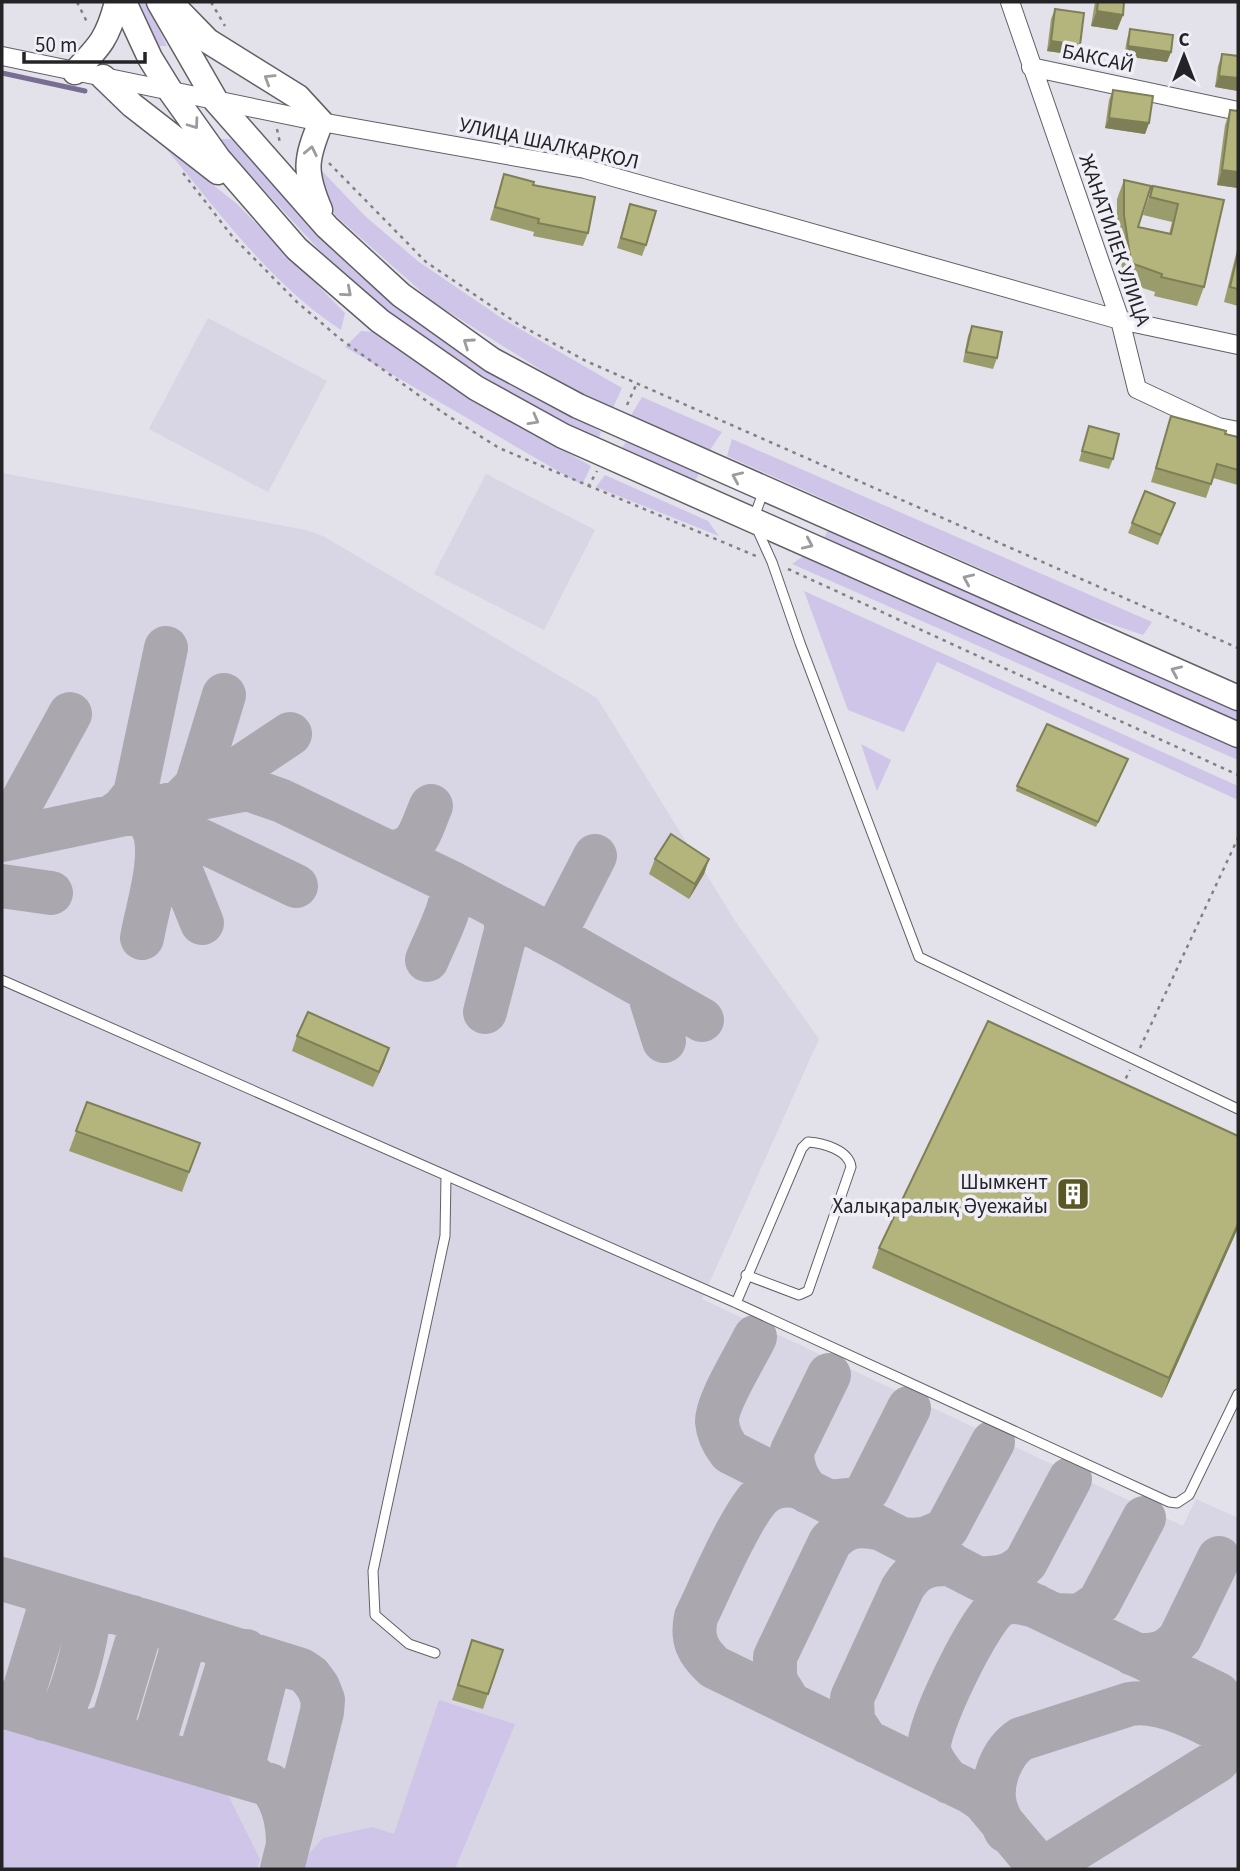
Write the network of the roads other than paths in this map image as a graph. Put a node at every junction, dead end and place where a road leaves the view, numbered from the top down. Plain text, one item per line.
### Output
1 (117, 2) edge
2 (124, 2) edge
3 (159, 2) edge
4 (170, 2) edge
5 (1010, 2) edge
6 (2, 56) edge
7 (1031, 67) junction
8 (75, 72) junction
9 (103, 78) junction
10 (171, 92) junction
11 (216, 102) junction
12 (1238, 111) edge
13 (321, 122) junction
14 (262, 206) junction
15 (327, 227) junction
16 (1120, 320) junction
17 (1238, 345) edge
18 (1238, 431) edge
19 (765, 489) junction
20 (753, 520) junction
21 (1238, 698) edge
22 (1238, 735) edge
23 (2, 980) edge
24 (1238, 1109) edge
25 (446, 1176) junction
26 (747, 1275) junction
27 (736, 1303) junction
28 (1238, 1394) edge
29 (435, 1653) dead end

1 - 8 street
2 - 10 street
3 - 11 street
13 -> 4 street
5 - 7 street, ЖАНАТИЛЕК УЛИЦА
6 - 8 street, УЛИЦА ШАЛКАРКОЛ
7 - 12 street, БАКСАЙ
7 - 16 street, ЖАНАТИЛЕК УЛИЦА
8 - 9 street, УЛИЦА ШАЛКАРКОЛ
9 - 10 street, УЛИЦА ШАЛКАРКОЛ
9 - 14 street
10 - 11 street, УЛИЦА ШАЛКАРКОЛ
10 -> 14 street
11 - 13 street, УЛИЦА ШАЛКАРКОЛ
11 - 15 street
13 - 15 street
13 - 16 street, УЛИЦА ШАЛКАРКОЛ
14 -> 20 street
19 -> 15 street
16 - 17 street, УЛИЦА ШАЛКАРКОЛ
16 - 18 street, ЖАНАТИЛЕК УЛИЦА
19 - 20 lane
21 -> 19 street
20 -> 22 street
20 - 24 lane
23 - 25 lane
25 - 27 lane
25 - 29 lane
26 - 26 lane
26 - 27 lane
27 - 28 lane

